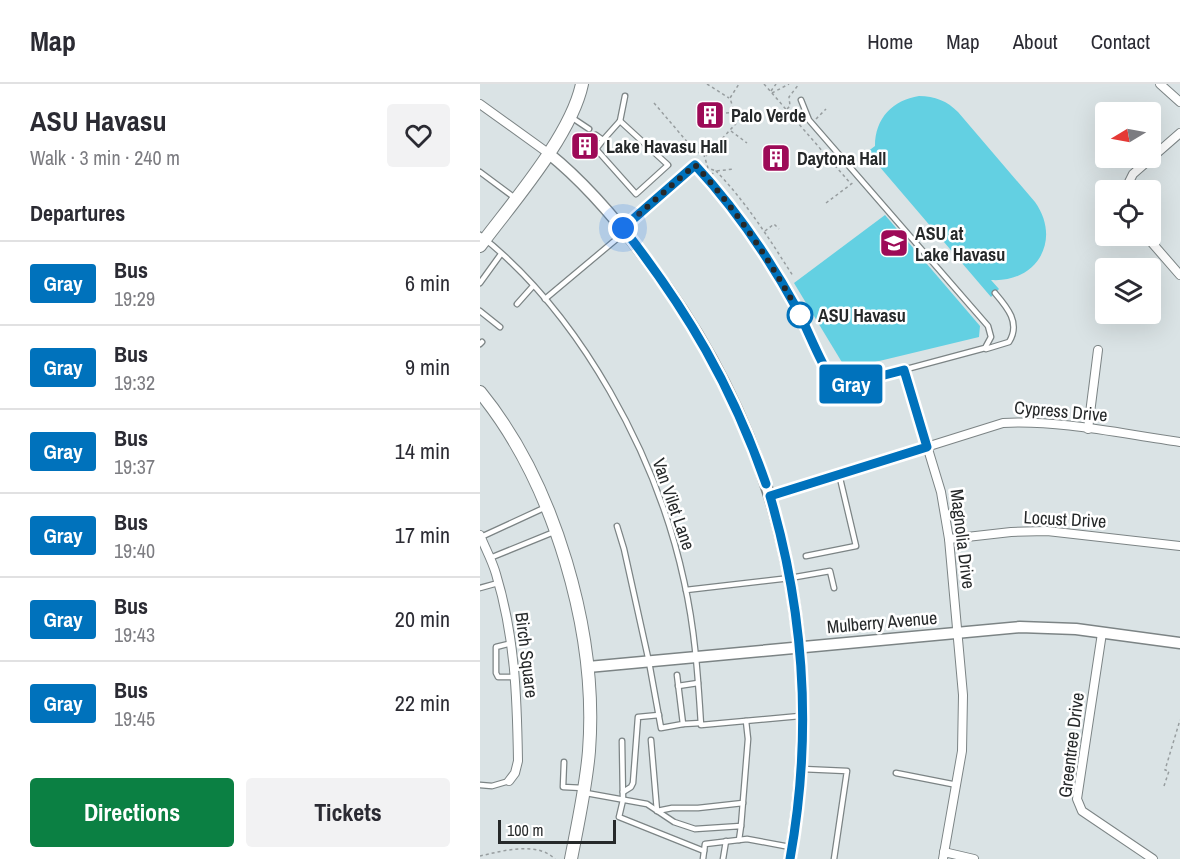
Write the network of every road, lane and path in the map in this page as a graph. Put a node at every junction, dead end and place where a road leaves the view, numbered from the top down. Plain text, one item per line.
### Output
1 (582, 84) edge
2 (707, 84) edge
3 (739, 84) edge
4 (764, 84) edge
5 (776, 84) edge
6 (789, 84) edge
7 (799, 84) edge
8 (1160, 84) edge
9 (771, 92) junction
10 (625, 96) dead end
11 (730, 98) junction
12 (801, 100) dead end
13 (1180, 102) edge
14 (480, 104) edge
15 (654, 104) dead end
16 (787, 110) junction
17 (738, 111) junction
18 (726, 113) dead end
19 (571, 117) junction
20 (620, 121) junction
21 (589, 129) dead end
22 (730, 130) junction
23 (1180, 134) edge
24 (596, 135) dead end
25 (603, 140) junction
26 (747, 142) dead end
27 (548, 153) junction
28 (705, 157) junction
29 (695, 165) joint
30 (734, 169) dead end
31 (716, 171) junction
32 (480, 172) edge
33 (707, 178) junction
34 (859, 178) junction
35 (1130, 180) edge
36 (851, 184) junction
37 (515, 198) junction
38 (826, 203) dead end
39 (779, 229) dead end
40 (624, 230) junction
41 (764, 232) junction
42 (482, 240) edge
43 (1155, 246) edge
44 (501, 254) junction
45 (1180, 275) edge
46 (793, 276) dead end
47 (480, 283) edge
48 (533, 286) junction
49 (995, 293) dead end
50 (545, 299) junction
51 (517, 304) dead end
52 (480, 311) edge
53 (500, 327) dead end
54 (1098, 350) dead end
55 (980, 351) junction
56 (904, 370) junction
57 (480, 392) edge
58 (1088, 429) junction
59 (1180, 442) edge
60 (927, 447) junction
61 (839, 474) junction
62 (770, 496) junction
63 (546, 507) junction
64 (617, 526) dead end
65 (556, 532) junction
66 (480, 536) edge
67 (949, 539) junction
68 (1180, 546) edge
69 (806, 556) dead end
70 (490, 558) junction
71 (790, 578) junction
72 (498, 583) junction
73 (480, 588) edge
74 (834, 588) dead end
75 (686, 590) junction
76 (956, 632) junction
77 (1102, 633) junction
78 (512, 643) junction
79 (1180, 643) edge
80 (800, 646) junction
81 (696, 657) junction
82 (650, 662) junction
83 (588, 667) junction
84 (677, 675) dead end
85 (516, 677) junction
86 (698, 683) junction
87 (678, 686) junction
88 (659, 715) junction
89 (804, 715) junction
90 (1179, 720) edge
91 (746, 721) junction
92 (701, 723) junction
93 (683, 724) junction
94 (651, 740) dead end
95 (622, 741) dead end
96 (564, 762) dead end
97 (802, 769) junction
98 (896, 772) dead end
99 (509, 781) joint
100 (480, 785) edge
101 (957, 785) junction
102 (1164, 786) dead end
103 (584, 790) junction
104 (623, 792) junction
105 (623, 800) junction
106 (743, 803) junction
107 (657, 811) junction
108 (741, 826) junction
109 (739, 840) junction
110 (726, 841) junction
111 (704, 851) junction
112 (791, 853) edge
113 (480, 856) edge
114 (944, 856) edge
115 (555, 859) edge
116 (571, 859) edge
117 (702, 859) edge
118 (723, 859) edge
119 (834, 859) edge
120 (974, 859) edge
121 (1153, 859) edge

1 - 19 main road
2 - 11 path
3 - 11 path
4 - 9 path
5 - 9 path
6 - 9 path
7 - 16 path
8 - 13 street
9 - 16 path
10 - 20 lane
11 - 17 path
12 - 34 lane
14 - 27 street
15 - 28 path
16 - 36 path
17 - 18 path
17 - 22 path
19 - 21 lane
19 - 27 main road
20 - 25 lane
20 - 25 lane
22 - 26 path
22 - 28 path
23 - 35 street
24 - 25 lane
27 - 37 main road
27 - 40 street
28 - 31 path
29 - 33 lane
29 - 40 street
30 - 31 path
31 - 33 path
31 - 41 path
32 - 37 lane
33 - 56 lane
34 - 36 path
34 - 55 lane
36 - 38 path
37 - 42 main road
39 - 41 path
40 - 50 lane
40 - 62 street
41 - 46 path
42 - 44 lane, Van Vilet Lane
43 - 45 street
44 - 47 lane
44 - 48 lane, Van Vilet Lane
48 - 50 lane, Van Vilet Lane
48 - 51 lane
49 - 55 lane
50 - 75 lane, Van Vilet Lane
52 - 53 lane
54 - 58 street
55 - 56 lane
56 - 60 street, Magnolia Drive
57 - 63 main road
58 - 59 street, Cypress Drive
58 - 60 street, Cypress Drive
60 - 61 street, Cypress Drive
60 - 67 street, Magnolia Drive
61 - 62 street, Cypress Drive
61 - 69 lane
62 - 71 street
63 - 65 main road
63 - 66 lane
64 - 82 lane
65 - 70 lane
65 - 83 main road
66 - 70 street, Birch Square
67 - 68 street, Locust Drive
67 - 76 street, Magnolia Drive
70 - 72 street, Birch Square
71 - 74 lane
71 - 75 lane
71 - 80 street
72 - 73 lane
72 - 78 street, Birch Square
75 - 81 lane, Van Vilet Lane
76 - 77 street, Mulberry Avenue
76 - 80 street, Mulberry Avenue
76 - 101 street, Magnolia Drive
77 - 79 street, Mulberry Avenue
77 - 121 street, Greentree Drive
78 - 85 street, Birch Square
78 - 85 lane
80 - 81 street, Mulberry Avenue
80 - 89 street
81 - 82 street, Mulberry Avenue
81 - 86 lane, Van Vilet Lane
82 - 83 street, Mulberry Avenue
82 - 88 lane
83 - 103 main road
84 - 87 lane
85 - 99 street, Birch Square
86 - 87 lane
86 - 92 lane, Van Vilet Lane
87 - 93 lane
88 - 93 lane
88 - 104 lane
89 - 91 lane
89 - 97 street
90 - 102 path
91 - 92 lane
91 - 106 lane
92 - 93 lane
94 - 107 lane
95 - 104 lane
96 - 103 lane
97 - 112 street
97 - 119 lane
98 - 101 lane
99 - 100 lane
101 - 114 street, Magnolia Drive
103 - 105 lane
103 - 116 main road
104 - 105 lane
105 - 107 lane
105 - 111 lane
106 - 107 lane
106 - 108 lane
107 - 108 lane
108 - 109 lane
109 - 110 lane
109 - 112 lane
110 - 111 lane
110 - 118 lane
111 - 117 lane
113 - 115 path
114 - 120 street

